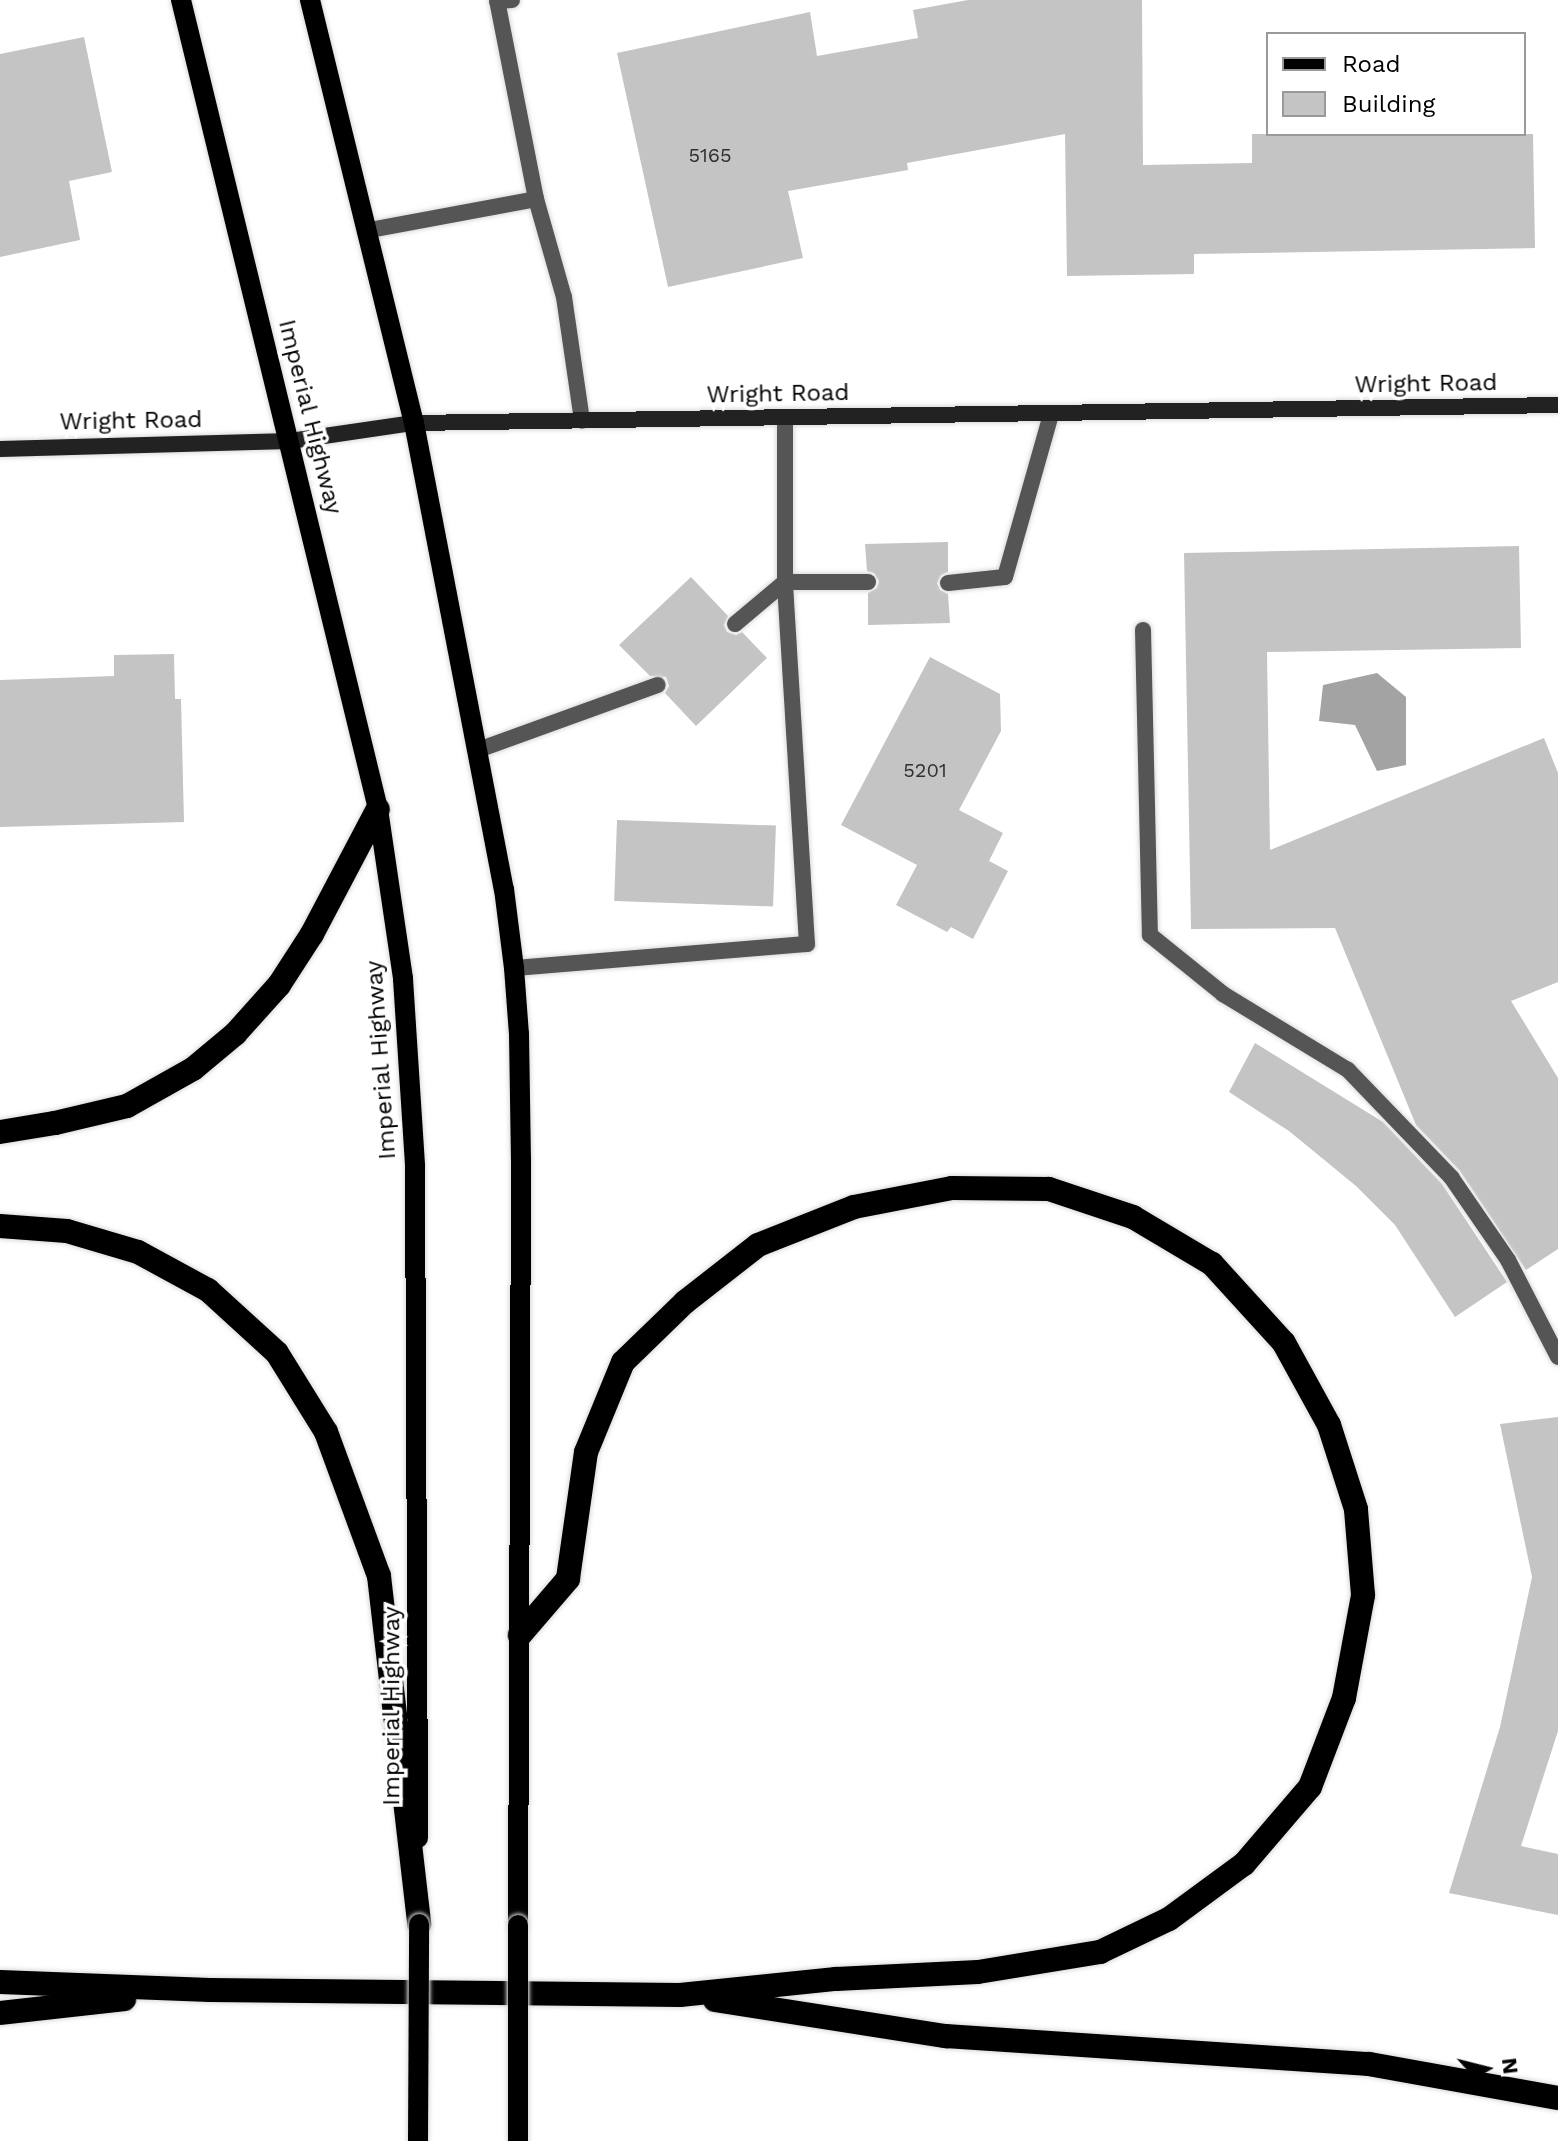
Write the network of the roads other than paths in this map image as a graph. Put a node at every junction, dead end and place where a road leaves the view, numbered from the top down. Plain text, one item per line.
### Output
1 (181, 0) edge
2 (310, 0) edge
3 (512, 0) edge
4 (536, 199) junction
5 (365, 231) junction
6 (1558, 405) edge
7 (1051, 414) junction
8 (785, 418) junction
9 (582, 421) junction
10 (414, 423) junction
11 (290, 441) junction
12 (0, 449) edge
13 (785, 582) junction
14 (868, 582) dead end
15 (948, 583) dead end
16 (735, 624) dead end
17 (1143, 630) dead end
18 (658, 685) dead end
19 (478, 750) junction
20 (378, 809) junction
21 (514, 968) junction
22 (0, 1132) edge
23 (0, 1226) edge
24 (1558, 1357) edge
25 (520, 1635) junction
26 (419, 1924) junction
27 (0, 1982) edge
28 (210, 1990) junction
29 (680, 1995) junction
30 (0, 2013) edge
31 (1558, 2098) edge
32 (418, 2141) edge
33 (518, 2141) edge

1 - 11 main road, Imperial Highway
2 - 5 main road
3 - 4 lane
4 - 5 lane
4 - 9 lane
5 - 10 main road
6 - 7 street, Wright Road
7 - 8 street, Wright Road
7 - 15 lane
8 - 9 street, Wright Road
8 - 13 lane
9 - 10 street, Wright Road
10 - 11 street, Wright Road
10 - 19 main road
11 - 12 street, Wright Road
11 - 20 main road, Imperial Highway
13 - 14 lane
13 - 16 lane
13 - 21 lane
17 - 24 lane
18 - 19 lane
19 - 21 main road
20 - 22 highway
20 - 26 main road, Imperial Highway
21 - 25 main road
23 - 26 highway
25 - 29 highway
25 - 33 main road, bridge
26 - 32 main road, Imperial Highway, bridge
27 - 28 highway
28 - 29 highway
28 - 30 highway
29 - 31 highway

